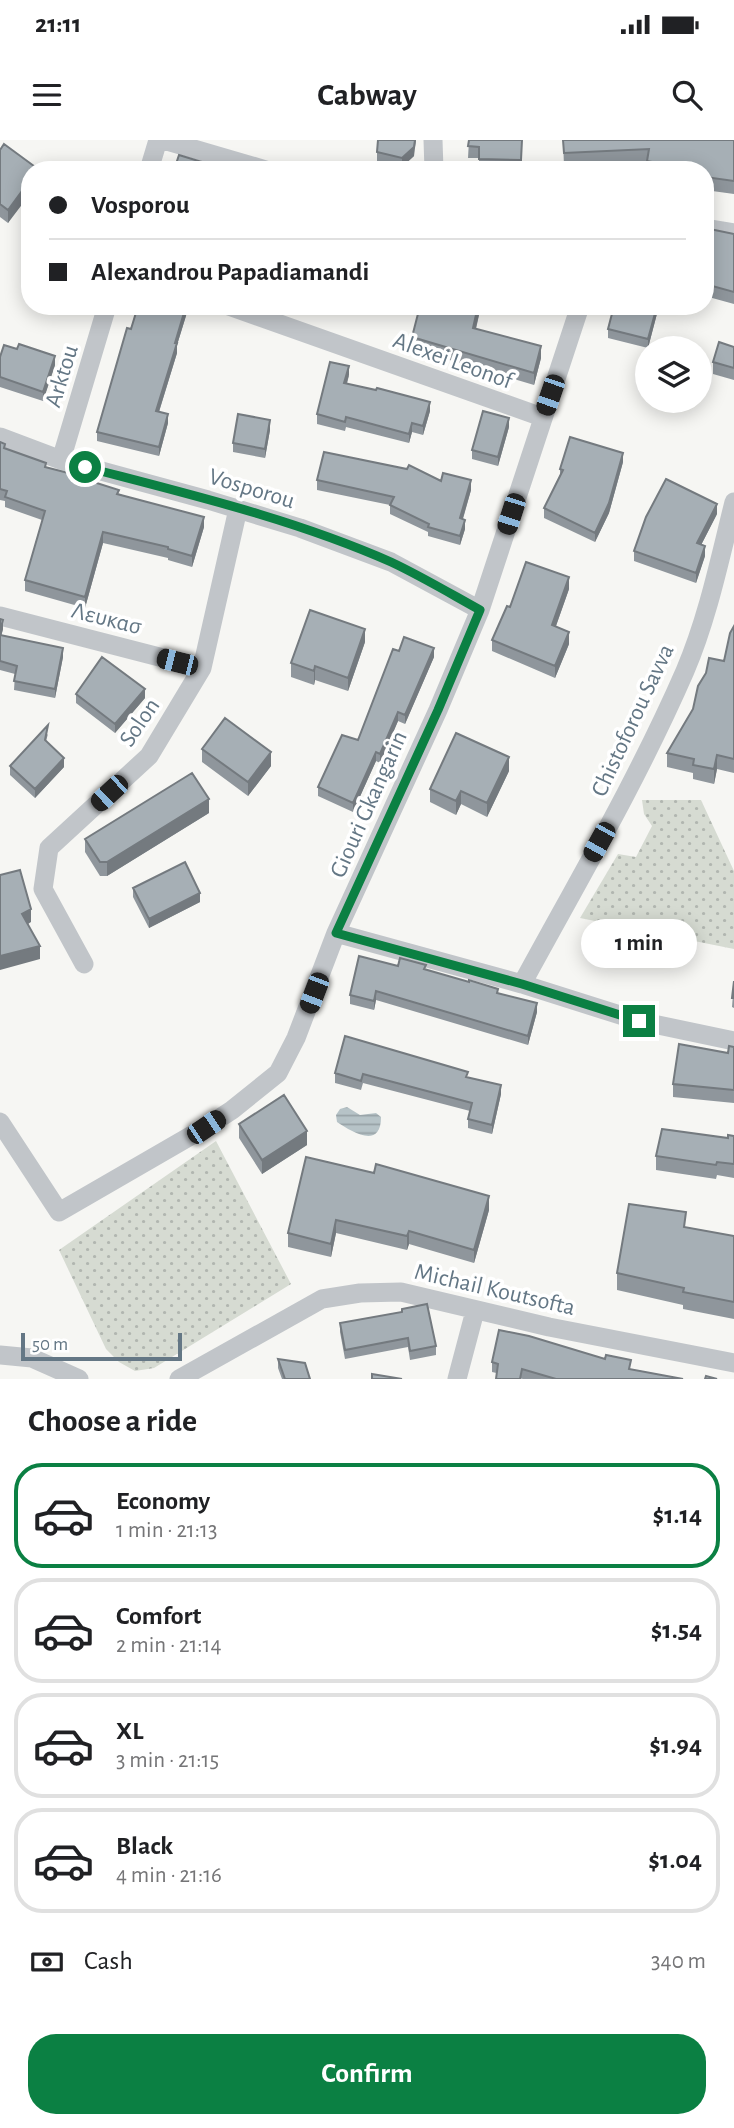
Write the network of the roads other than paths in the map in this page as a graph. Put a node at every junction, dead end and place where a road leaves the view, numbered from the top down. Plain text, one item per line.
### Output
1 (158, 140) edge
2 (163, 140) edge
3 (433, 140) edge
4 (152, 161) edge
5 (235, 161) edge
6 (434, 161) edge
7 (714, 230) edge
8 (734, 233) edge
9 (104, 315) edge
10 (254, 315) edge
11 (577, 315) edge
12 (542, 418) junction
13 (0, 437) edge
14 (61, 460) junction
15 (734, 502) edge
16 (238, 509) junction
17 (480, 610) junction
18 (0, 616) edge
19 (202, 668) junction
20 (336, 933) junction
21 (84, 964) dead end
22 (522, 984) junction
23 (734, 1041) edge
24 (0, 1122) edge
25 (475, 1311) junction
26 (0, 1355) edge
27 (734, 1363) edge
28 (79, 1379) edge
29 (179, 1379) edge
30 (457, 1379) edge

1 - 4 street
2 - 5 street
3 - 6 street
7 - 8 street
9 - 14 street, Arktou
10 - 12 street, Alexei Leonof
11 - 12 street, Giouri Gkangarin
12 - 17 street, Giouri Gkangarin
13 - 14 street, Vosporou
14 - 16 street, Vosporou
15 - 22 street, Chistoforou Savva
16 - 17 street, Vosporou
16 - 19 street, Solon
17 - 20 street, Giouri Gkangarin
18 - 19 street, Λευκασ
19 - 21 street, Solon
20 - 22 street
20 - 24 street, Giouri Gkangarin
22 - 23 street
25 - 27 street, Michail Koutsofta
25 - 29 street, Michail Koutsofta
25 - 30 street
26 - 28 street

